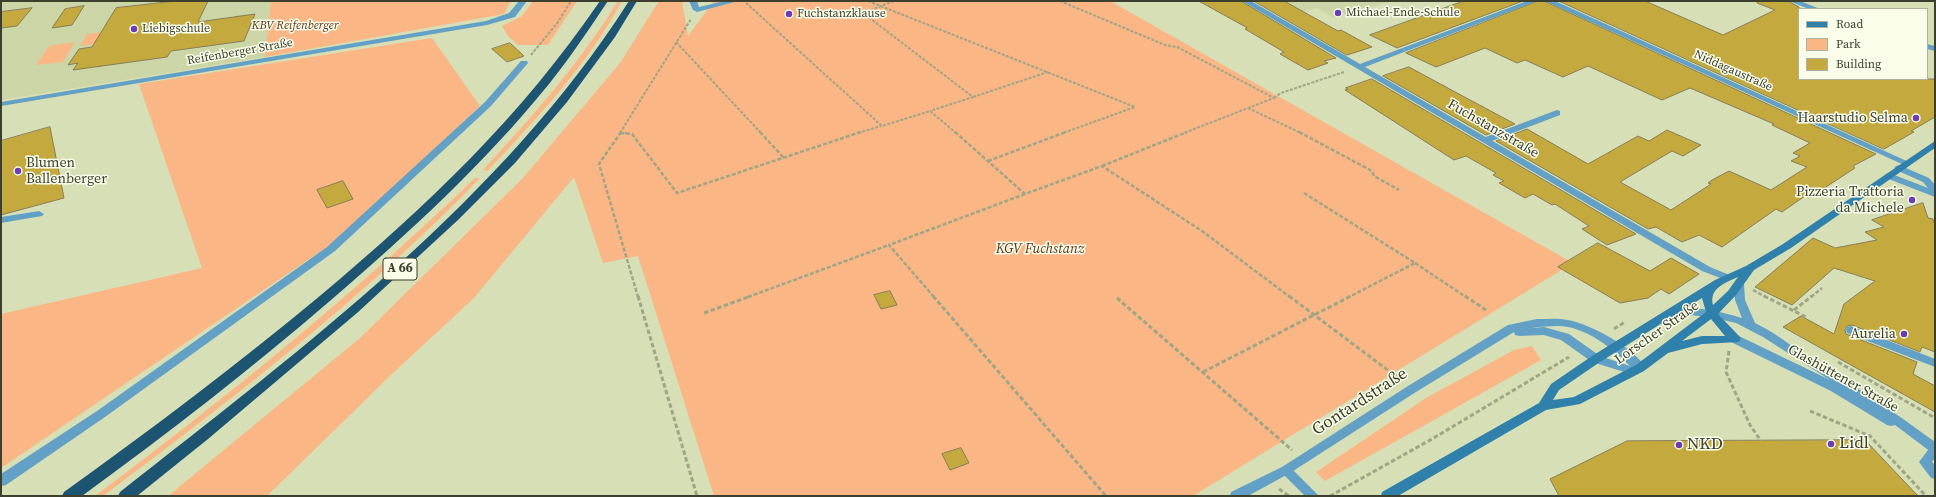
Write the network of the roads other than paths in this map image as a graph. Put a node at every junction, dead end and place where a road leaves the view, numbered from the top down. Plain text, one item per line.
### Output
1 (523, 1) edge
2 (604, 1) edge
3 (633, 1) edge
4 (693, 1) edge
5 (734, 1) edge
6 (1246, 1) edge
7 (1533, 1) edge
8 (1549, 1) edge
9 (1793, 1) edge
10 (1813, 8) edge
11 (524, 63) road end
12 (1361, 66) junction
13 (1, 104) edge
14 (1557, 113) dead end
15 (1486, 140) junction
16 (1935, 144) edge
17 (1903, 166) junction
18 (1889, 176) junction
19 (1935, 192) edge
20 (39, 214) dead end
21 (1, 220) edge
22 (1750, 268) junction
23 (1728, 278) junction
24 (1739, 284) junction
25 (1712, 287) junction
26 (1668, 313) junction
27 (1712, 313) junction
28 (1750, 325) junction
29 (1851, 330) dead end
30 (1502, 334) junction
31 (1735, 339) junction
32 (1617, 347) junction
33 (1662, 351) junction
34 (1596, 359) junction
35 (1935, 363) edge
36 (1636, 370) junction
37 (1543, 406) junction
38 (1935, 449) edge
39 (1286, 470) junction
40 (1935, 474) edge
41 (1, 481) edge
42 (70, 496) edge
43 (126, 496) edge
44 (1236, 496) edge
45 (1313, 496) edge
46 (1386, 496) edge

1 - 13 street, Reifenberger Straße
2 - 42 highway, A 66
3 - 43 highway, A 66
4 - 5 street
6 - 12 street, Fuchstanzstraße
7 - 12 street
8 - 17 street, Niddagaustraße
9 - 10 street
11 - 41 street
12 - 15 street, Fuchstanzstraße
14 - 15 street
15 - 23 street, Fuchstanzstraße
16 - 17 main road, Lorscher Straße
17 - 18 main road, Lorscher Straße
17 - 19 street, Niddagaustraße
18 - 19 street
18 - 22 main road, Lorscher Straße
20 - 21 street
22 - 23 main road, Lorscher Straße
22 - 24 main road, Lorscher Straße
23 - 25 main road, Lorscher Straße
24 - 27 main road, Lorscher Straße
24 - 28 street
25 - 26 main road, Lorscher Straße
25 - 27 main road
26 - 27 street, Glashüttener Straße
26 - 32 main road, Lorscher Straße
27 - 28 street, Glashüttener Straße
27 - 31 main road
27 - 33 main road, Lorscher Straße
28 - 31 street, Glashüttener Straße
29 - 35 street
30 - 32 street, Gontardstraße
30 - 34 street, Gontardstraße
30 - 39 street, Gontardstraße
31 - 33 main road
32 - 34 main road, Lorscher Straße
32 - 36 street, Gontardstraße
33 - 36 main road, Lorscher Straße
34 - 36 street, Gontardstraße
34 - 37 main road, Lorscher Straße
36 - 37 main road, Lorscher Straße
37 - 46 main road, Lorscher Straße
38 - 40 street
39 - 44 street, Gontardstraße
39 - 45 street

